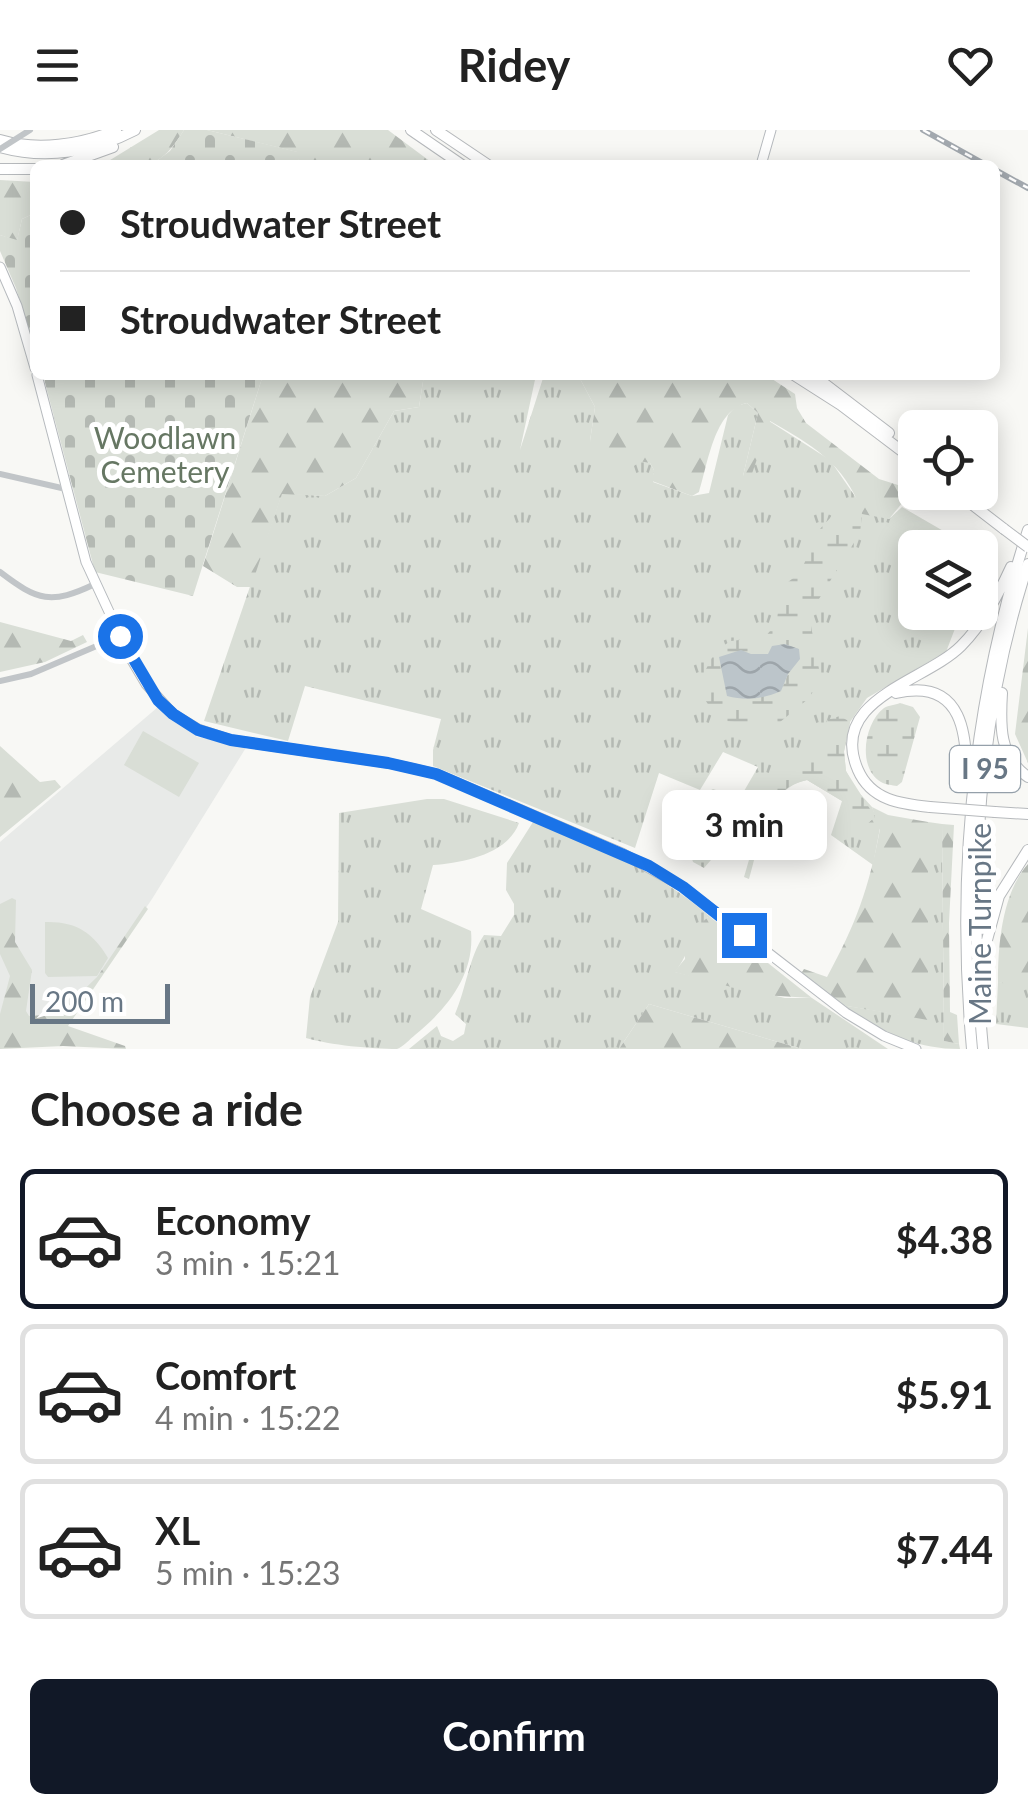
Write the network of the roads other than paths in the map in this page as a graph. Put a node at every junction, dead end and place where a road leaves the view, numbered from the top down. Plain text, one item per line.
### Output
1 (30, 130) edge
2 (116, 130) edge
3 (137, 130) edge
4 (411, 130) edge
5 (436, 130) edge
6 (771, 130) edge
7 (0, 145) edge
8 (77, 160) edge
9 (455, 160) edge
10 (481, 160) edge
11 (762, 160) edge
12 (0, 168) edge
13 (30, 169) edge
14 (0, 267) edge
15 (30, 351) edge
16 (38, 380) edge
17 (802, 380) edge
18 (820, 380) edge
19 (898, 444) edge
20 (898, 448) edge
21 (0, 474) edge
22 (66, 488) junction
23 (979, 510) edge
24 (1028, 530) edge
25 (1025, 555) edge
26 (0, 572) edge
27 (96, 584) junction
28 (1014, 616) junction
29 (120, 636) junction
30 (0, 681) edge
31 (1028, 777) edge
32 (930, 805) junction
33 (1028, 812) edge
34 (968, 833) junction
35 (1028, 850) edge
36 (977, 978) junction
37 (916, 1049) edge
38 (972, 1049) edge
39 (983, 1049) edge

1 - 7 street, bridge
2 - 7 highway
3 - 7 highway
3 - 8 highway
4 - 9 highway
5 - 10 highway
6 - 11 main road
12 - 13 highway
14 - 15 main road
16 - 22 main road
17 - 20 highway
18 - 19 highway
21 - 22 street
22 - 27 main road
23 - 25 highway, bridge
24 - 25 highway, Maine Turnpike / I 95
25 - 28 highway, Maine Turnpike / I 95
25 - 32 highway
25 - 34 highway, Maine Turnpike / I 95
26 - 27 street
27 - 29 main road
28 - 31 highway
28 - 36 highway, Maine Turnpike / I 95
29 - 30 street
29 - 37 main road
32 - 33 highway, bridge
32 - 34 highway
34 - 38 highway, Maine Turnpike / I 95
35 - 36 highway
36 - 39 highway, Maine Turnpike / I 95

